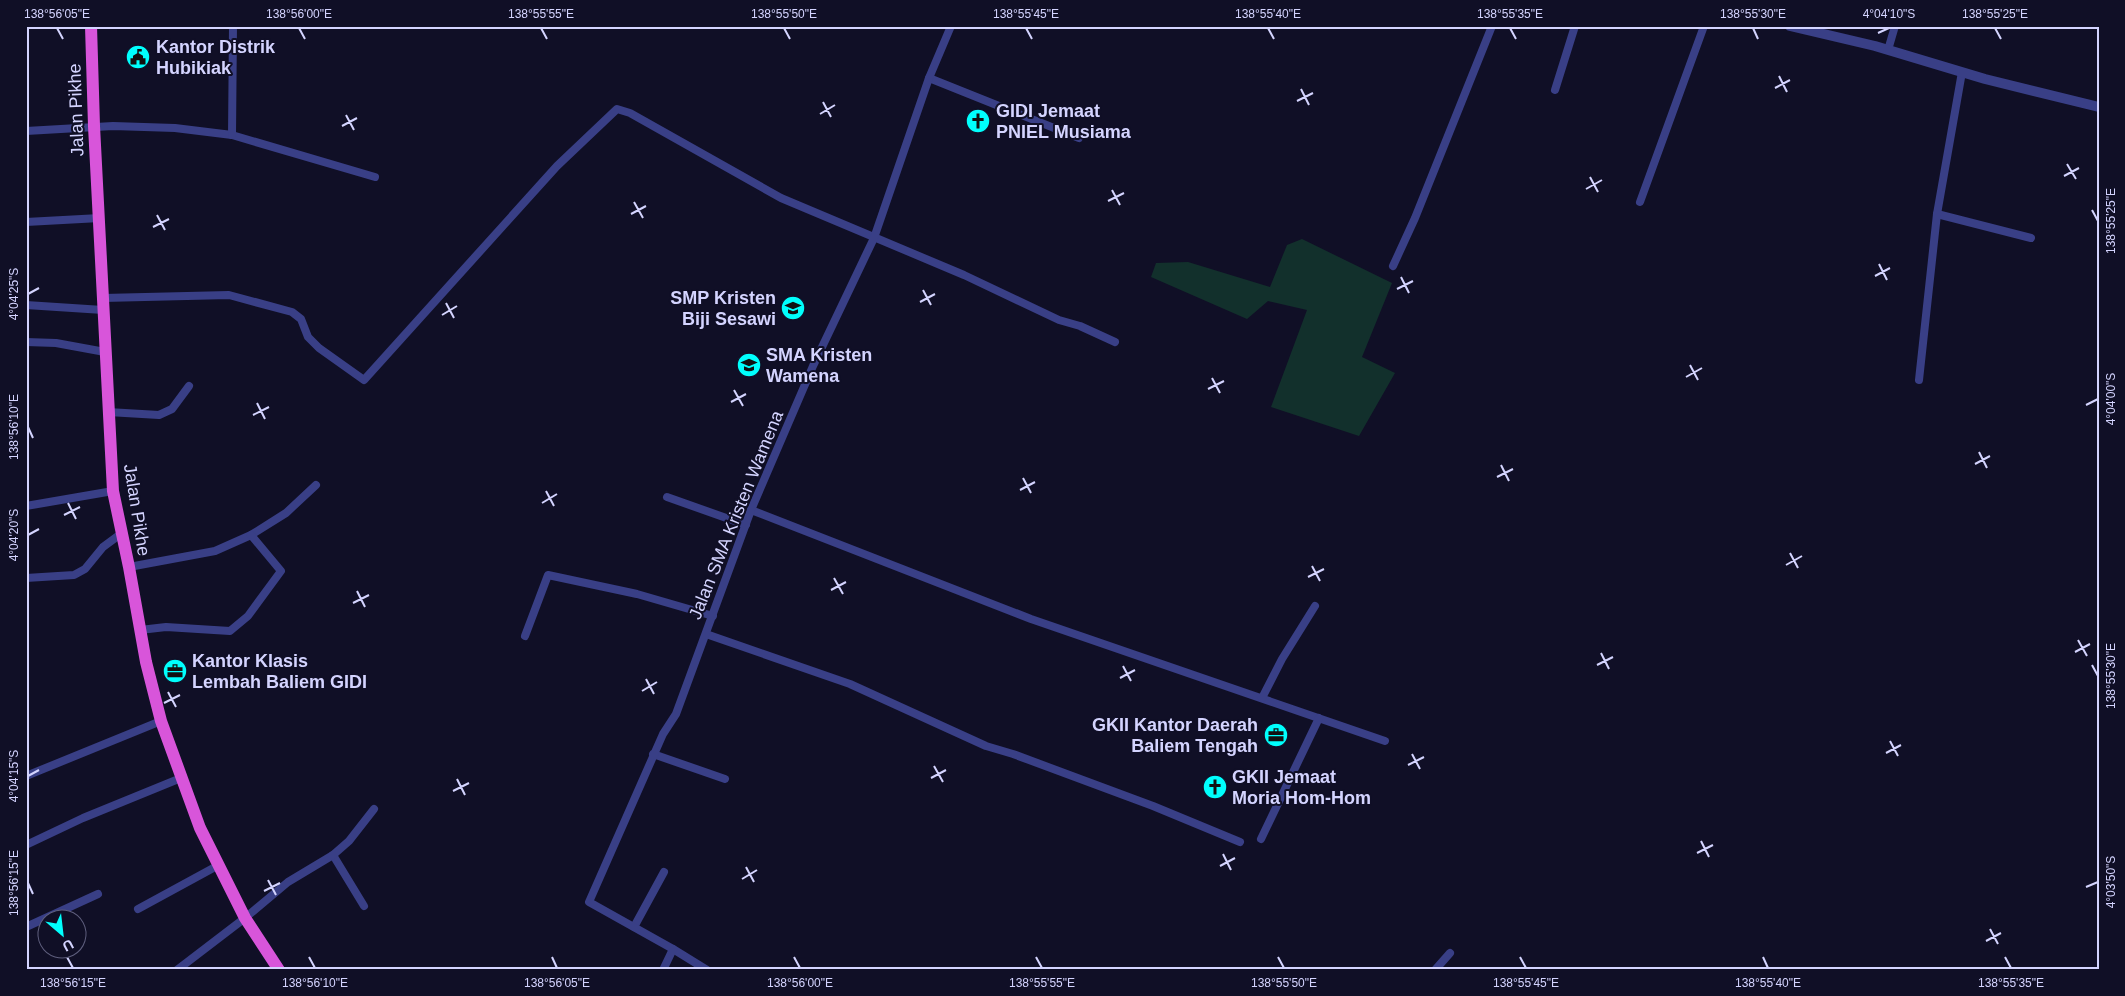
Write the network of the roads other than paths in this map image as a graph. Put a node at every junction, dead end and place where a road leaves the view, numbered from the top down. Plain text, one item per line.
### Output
1 (91, 26) edge
2 (233, 26) edge
3 (951, 26) edge
4 (1492, 26) edge
5 (1575, 26) edge
6 (1704, 26) edge
7 (1790, 26) edge
8 (1894, 26) edge
9 (1888, 50) junction
10 (1962, 72) junction
11 (929, 78) junction
12 (1555, 90) dead end
13 (2099, 107) edge
14 (94, 126) junction
15 (26, 131) edge
16 (232, 135) junction
17 (1079, 138) dead end
18 (375, 177) dead end
19 (1640, 202) dead end
20 (1937, 214) junction
21 (100, 218) junction
22 (26, 222) edge
23 (874, 238) junction
24 (2031, 238) dead end
25 (1393, 266) dead end
26 (103, 304) junction
27 (26, 305) edge
28 (26, 342) edge
29 (1115, 342) dead end
30 (105, 352) junction
31 (1919, 380) dead end
32 (189, 386) dead end
33 (108, 412) junction
34 (316, 485) dead end
35 (113, 491) junction
36 (667, 497) dead end
37 (26, 506) edge
38 (751, 510) junction
39 (746, 525) junction
40 (122, 533) junction
41 (251, 535) junction
42 (129, 567) junction
43 (26, 578) edge
44 (1316, 606) dead end
45 (713, 616) junction
46 (140, 630) junction
47 (706, 634) junction
48 (525, 636) dead end
49 (1262, 698) junction
50 (1319, 718) junction
51 (161, 721) junction
52 (1385, 741) dead end
53 (653, 754) junction
54 (26, 776) edge
55 (181, 778) junction
56 (725, 780) dead end
57 (374, 809) dead end
58 (1261, 839) dead end
59 (1240, 842) dead end
60 (26, 845) edge
61 (333, 855) junction
62 (217, 866) junction
63 (664, 872) dead end
64 (98, 894) dead end
65 (364, 906) dead end
66 (138, 909) dead end
67 (245, 918) junction
68 (26, 927) edge
69 (634, 927) junction
70 (673, 949) junction
71 (1450, 953) dead end
72 (177, 970) edge
73 (279, 970) edge
74 (663, 970) edge
75 (707, 970) edge
76 (1435, 970) edge

1 - 14 highway, Jalan Pikhe
2 - 16 street
3 - 11 street, Jalan SMA Kristen Wamena
4 - 25 street
5 - 12 street
6 - 19 street
7 - 9 street
8 - 9 street
9 - 10 street
10 - 13 street
10 - 20 street
11 - 17 street
11 - 23 street, Jalan SMA Kristen Wamena
14 - 15 street
14 - 16 street
14 - 21 highway, Jalan Pikhe
16 - 18 street
20 - 24 street
20 - 31 street
21 - 22 street
21 - 26 highway, Jalan Pikhe
23 - 26 street
23 - 29 street
23 - 38 street, Jalan SMA Kristen Wamena
26 - 27 street
26 - 30 highway, Jalan Pikhe
28 - 30 street
30 - 33 highway, Jalan Pikhe
32 - 33 street
33 - 35 highway, Jalan Pikhe
34 - 41 street
35 - 37 street
35 - 40 highway, Jalan Pikhe
36 - 39 street
38 - 39 street, Jalan SMA Kristen Wamena
38 - 49 street
39 - 45 street, Jalan SMA Kristen Wamena
40 - 42 highway, Jalan Pikhe
40 - 43 street
41 - 42 street
41 - 46 street
42 - 46 highway, Jalan Pikhe
44 - 49 street
45 - 47 street, Jalan SMA Kristen Wamena
45 - 48 street
46 - 51 highway, Jalan Pikhe
47 - 53 street, Jalan SMA Kristen Wamena
47 - 59 street
49 - 50 street
50 - 52 street
50 - 58 street
51 - 54 street
51 - 55 highway, Jalan Pikhe
53 - 56 street
53 - 69 street, Jalan SMA Kristen Wamena
55 - 60 street
55 - 62 highway, Jalan Pikhe
57 - 61 street
61 - 65 street
61 - 67 street
62 - 66 street
62 - 67 highway, Jalan Pikhe
63 - 69 street
64 - 68 street
67 - 72 street
67 - 73 highway, Jalan Pikhe
69 - 70 street, Jalan SMA Kristen Wamena
70 - 74 street
70 - 75 street, Jalan SMA Kristen Wamena
71 - 76 street

